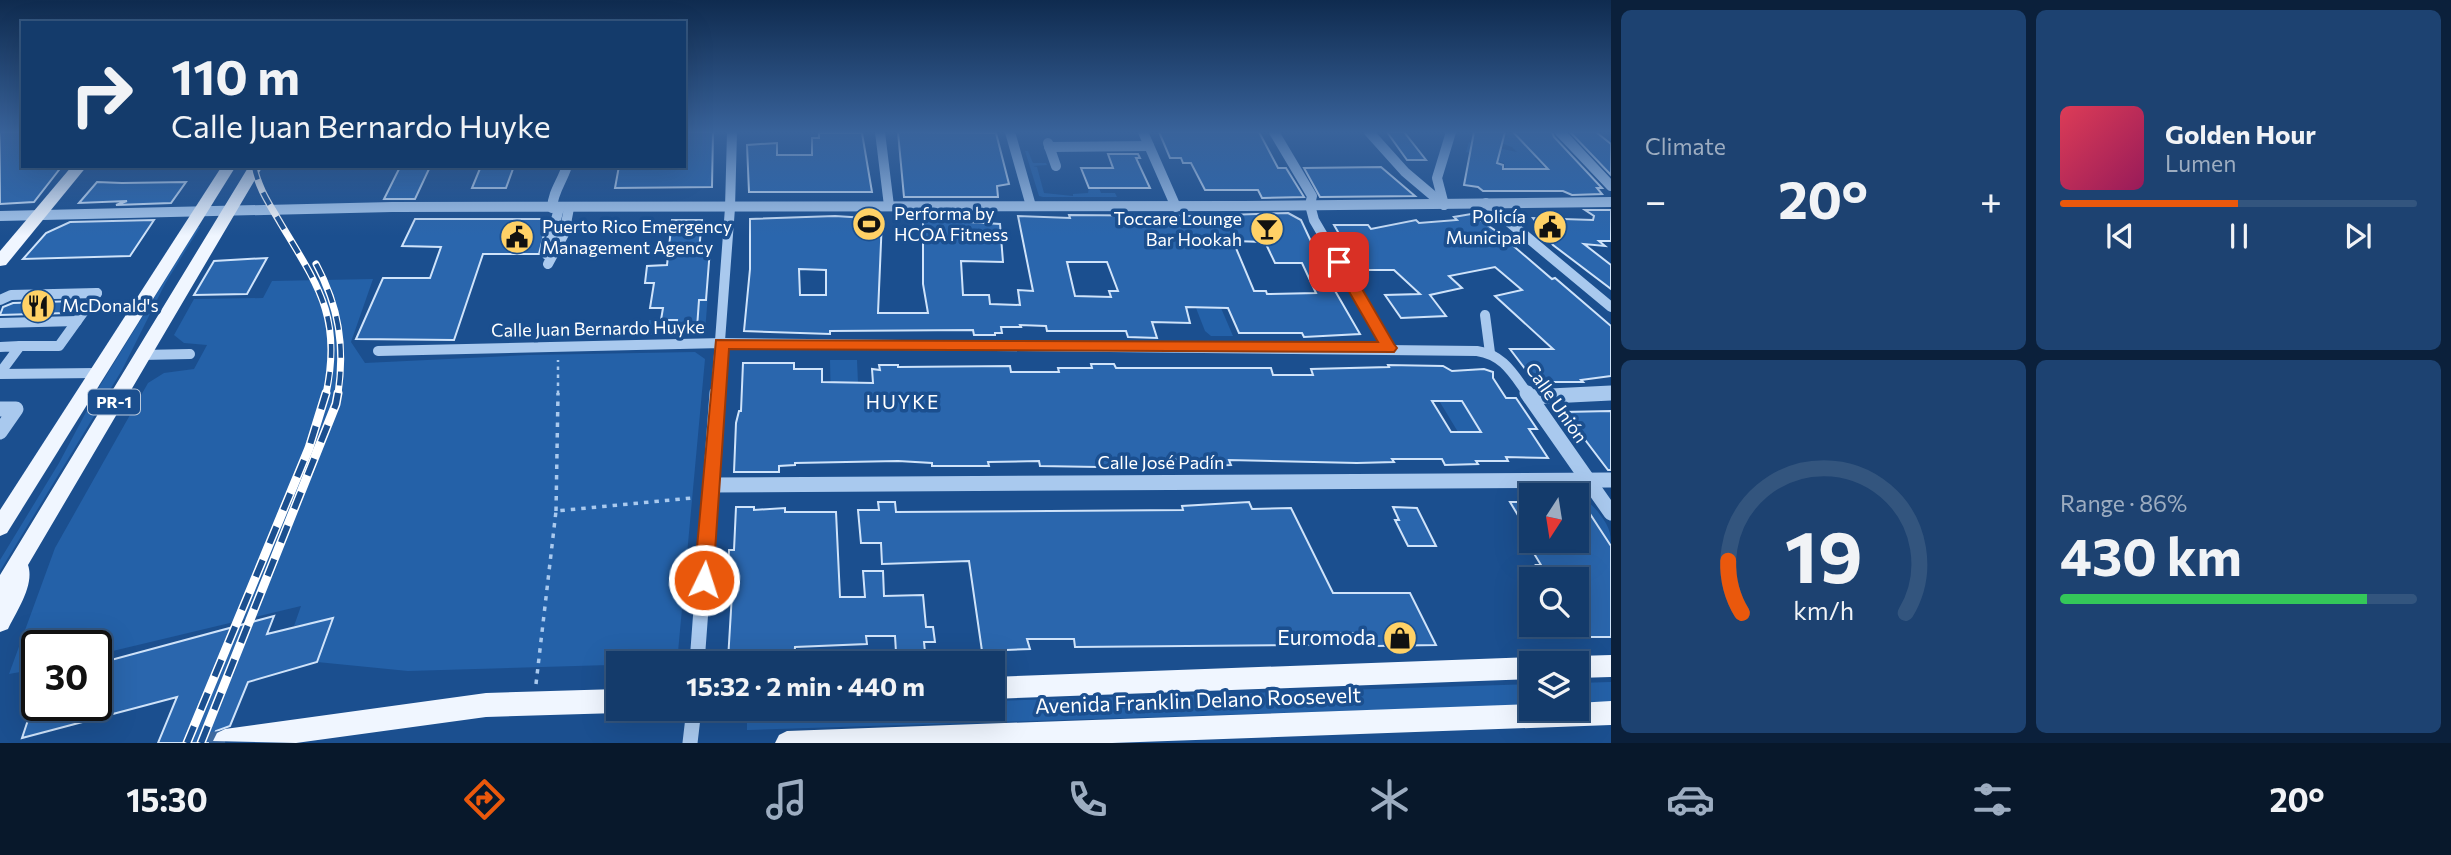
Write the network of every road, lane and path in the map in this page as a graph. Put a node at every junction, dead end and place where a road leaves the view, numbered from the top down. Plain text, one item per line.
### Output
1 (731, 167) edge
2 (884, 167) edge
3 (1020, 167) edge
4 (1158, 167) edge
5 (1295, 167) edge
6 (1400, 167) edge
7 (1440, 167) edge
8 (1593, 167) edge
9 (78, 168) edge
10 (228, 168) edge
11 (255, 168) edge
12 (566, 168) edge
13 (1611, 186) edge
14 (1611, 202) edge
15 (1486, 203) junction
16 (1310, 205) junction
17 (1444, 205) junction
18 (889, 206) junction
19 (1031, 206) junction
20 (1176, 207) junction
21 (559, 208) junction
22 (730, 208) junction
23 (198, 211) junction
24 (228, 211) junction
25 (0, 216) edge
26 (38, 216) junction
27 (0, 261) edge
28 (0, 300) edge
29 (1611, 307) edge
30 (1485, 315) dead end
31 (77, 321) junction
32 (0, 323) edge
33 (722, 344) junction
34 (20, 346) junction
35 (0, 347) edge
36 (557, 347) junction
37 (1389, 348) junction
38 (378, 351) dead end
39 (1490, 353) junction
40 (190, 354) dead end
41 (142, 355) junction
42 (97, 373) junction
43 (0, 374) edge
44 (1611, 393) edge
45 (1530, 397) junction
46 (0, 409) edge
47 (0, 432) edge
48 (1588, 480) junction
49 (1611, 480) edge
50 (710, 491) junction
51 (556, 511) junction
52 (1611, 513) edge
53 (0, 527) edge
54 (23, 556) junction
55 (0, 594) edge
56 (0, 622) edge
57 (698, 651) edge
58 (1611, 666) edge
59 (1589, 667) edge
60 (1519, 668) edge
61 (1005, 688) edge
62 (606, 701) edge
63 (533, 703) junction
64 (1611, 713) edge
65 (693, 721) edge
66 (225, 741) dead end
67 (690, 743) edge
68 (788, 743) edge

1 - 22 street
2 - 18 street
3 - 19 street
4 - 20 street
5 - 16 street
6 - 17 street
7 - 17 street
8 - 13 street
9 - 26 main road
10 - 23 main road, PR-1
11 - 24 main road, PR-1
12 - 21 street
14 - 15 street
15 - 17 street
15 - 29 street
16 - 17 street
16 - 20 street
16 - 37 street
18 - 19 street
18 - 22 street
19 - 20 street
21 - 22 street
21 - 24 street
22 - 33 street
23 - 24 street
23 - 26 street
23 - 42 main road, PR-1
24 - 41 main road, PR-1
25 - 26 street
26 - 27 main road
28 - 31 street
30 - 39 street
31 - 32 street
31 - 34 street
33 - 36 street, Calle Juan Bernardo Huyke
33 - 37 street, Calle Juan Bernardo Huyke
33 - 50 street
34 - 35 street
34 - 43 street
36 - 38 street, Calle Juan Bernardo Huyke
36 - 51 path
37 - 39 street, Calle Juan Bernardo Huyke
39 - 45 street, Calle Unión
40 - 41 street
41 - 54 main road, PR-1
42 - 43 street
42 - 53 main road, PR-1
44 - 45 street
45 - 48 street, Calle Unión
46 - 47 street
48 - 49 street, Calle José Padín
48 - 50 street, Calle José Padín
48 - 52 street, Calle Unión
50 - 51 path
50 - 57 street
51 - 63 path
54 - 55 main road, PR-1
54 - 56 main road
58 - 59 main road
60 - 61 main road, Avenida Franklin Delano Roosevelt
62 - 63 main road
63 - 66 main road
64 - 68 main road, Avenida Franklin Delano Roosevelt
65 - 67 street

